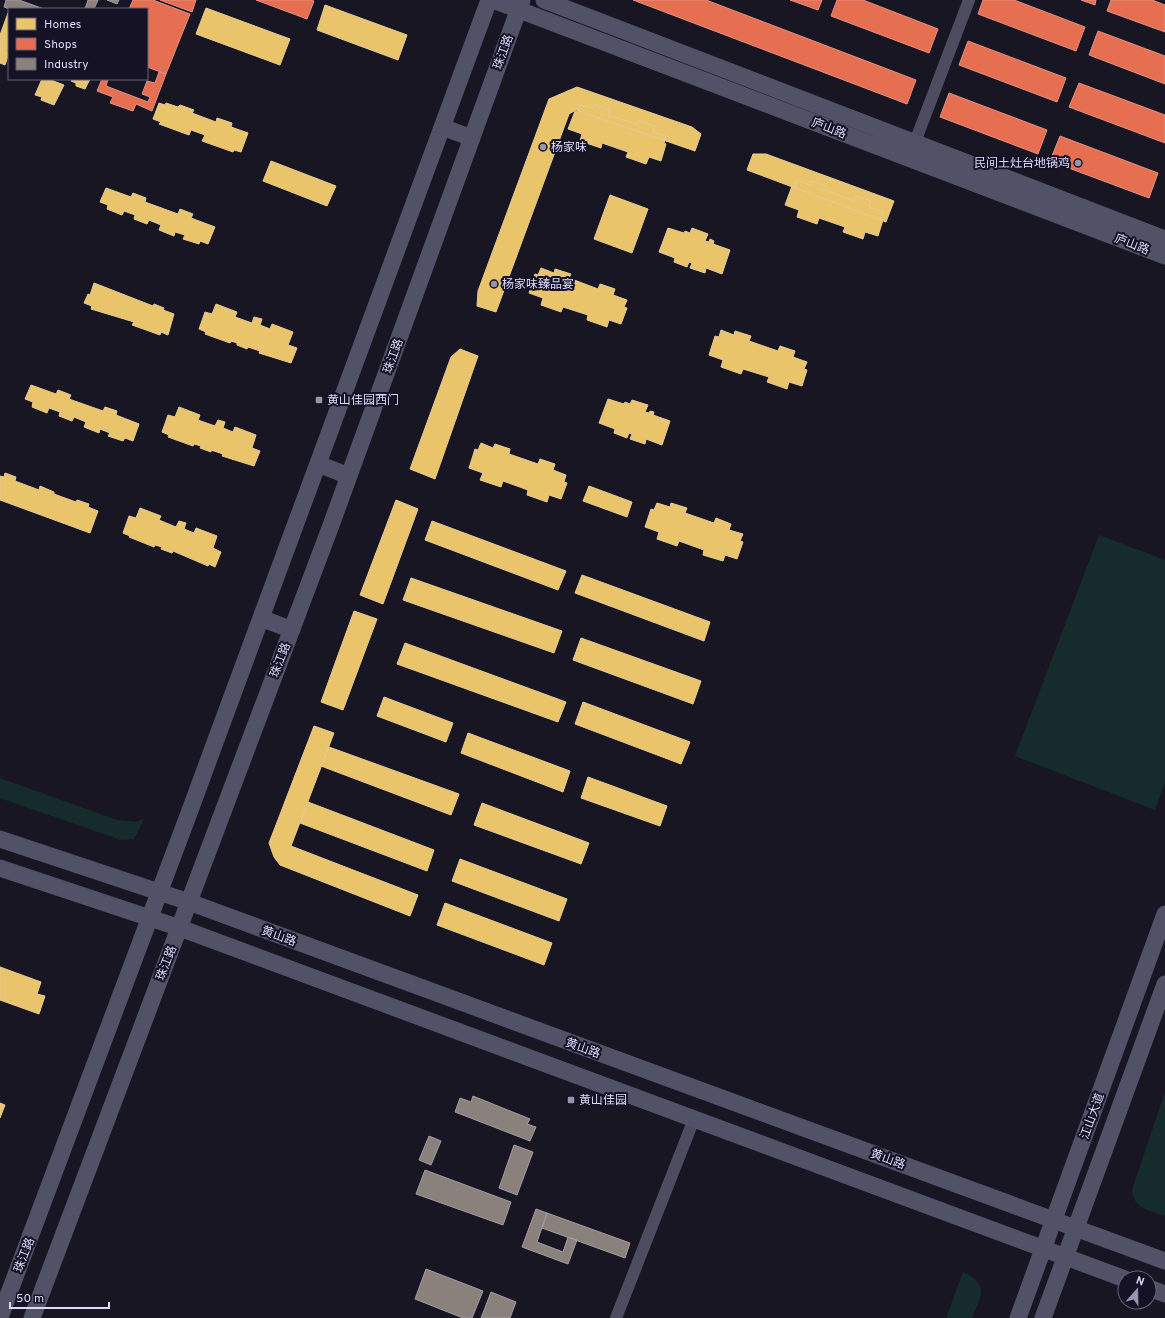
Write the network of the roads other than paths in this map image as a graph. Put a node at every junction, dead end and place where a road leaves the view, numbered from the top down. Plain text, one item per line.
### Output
1 (489, 0) edge
2 (493, 0) edge
3 (544, 0) edge
4 (969, 0) edge
5 (520, 5) edge
6 (442, 126) junction
7 (472, 138) junction
8 (915, 142) junction
9 (1165, 239) edge
10 (1165, 256) edge
11 (318, 464) junction
12 (349, 476) junction
13 (261, 618) junction
14 (292, 630) junction
15 (0, 839) edge
16 (0, 868) edge
17 (160, 893) junction
18 (188, 902) junction
19 (1165, 914) edge
20 (151, 919) junction
21 (180, 928) junction
22 (1165, 984) edge
23 (694, 1119) junction
24 (1054, 1220) junction
25 (1076, 1229) junction
26 (1043, 1249) junction
27 (1066, 1258) junction
28 (1165, 1262) edge
29 (1117, 1276) edge
30 (0, 1317) edge
31 (32, 1318) edge
32 (616, 1318) edge
33 (1018, 1318) edge
34 (1044, 1318) edge

1 - 6 street, 珠江路
2 - 5 street, 庐山路
3 - 8 street, 庐山路
4 - 8 street
5 - 7 street, 珠江路
5 - 10 street, 庐山路
6 - 7 street
6 - 11 street, 珠江路
7 - 12 street, 珠江路
8 - 9 street, 庐山路
11 - 12 street
11 - 13 street, 珠江路
12 - 14 street, 珠江路
13 - 14 street
13 - 17 street, 珠江路
14 - 18 street, 珠江路
15 - 17 street, 黄山路
16 - 20 street
17 - 18 street, 黄山路
17 - 20 street, 珠江路
18 - 21 street, 珠江路
18 - 24 street, 黄山路
19 - 24 street, 江山大道
20 - 21 street
20 - 30 street, 珠江路
21 - 23 street
21 - 31 street, 珠江路
22 - 25 street, 江山大道
23 - 26 street
23 - 32 street
24 - 25 street, 黄山路
24 - 26 street, 江山大道
25 - 27 street, 江山大道
25 - 28 street, 黄山路
26 - 27 street
26 - 33 street, 江山大道
27 - 29 street
27 - 34 street, 江山大道

